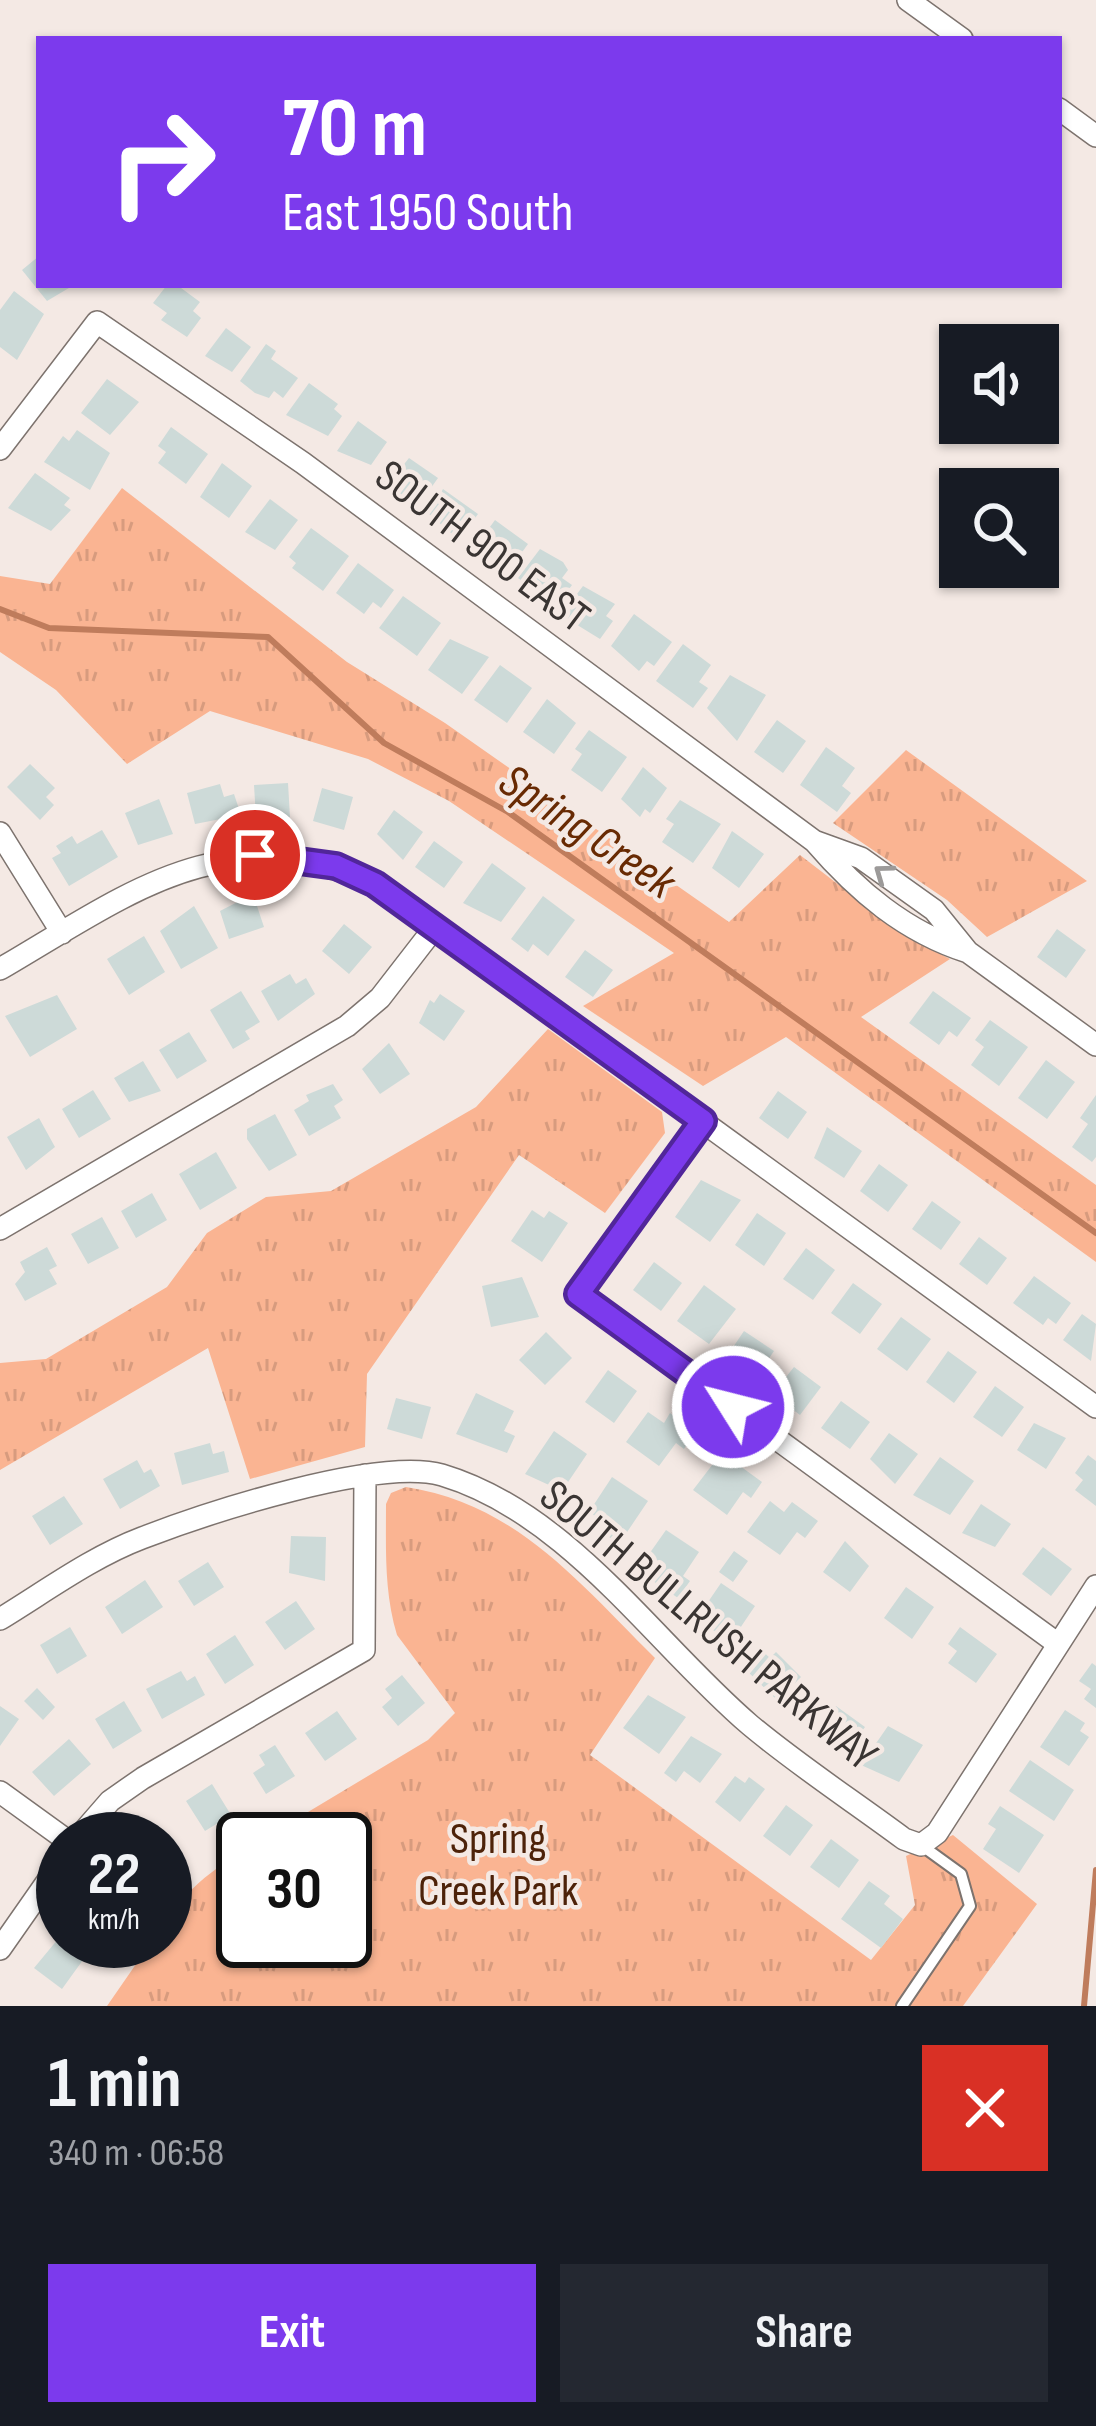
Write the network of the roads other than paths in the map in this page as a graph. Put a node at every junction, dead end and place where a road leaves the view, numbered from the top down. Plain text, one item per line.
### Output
1 (908, 0) edge
2 (958, 36) edge
3 (1062, 111) edge
4 (1096, 136) edge
5 (0, 449) edge
6 (0, 832) edge
7 (435, 927) junction
8 (62, 933) junction
9 (0, 969) edge
10 (1096, 1045) edge
11 (703, 1121) junction
12 (0, 1229) edge
13 (1096, 1408) edge
14 (365, 1475) junction
15 (1096, 1586) edge
16 (0, 1618) edge
17 (1058, 1644) junction
18 (0, 1792) edge
19 (100, 1812) edge
20 (36, 1818) edge
21 (921, 1845) junction
22 (36, 1897) edge
23 (0, 1949) edge
24 (902, 2006) edge

1 - 2 street
3 - 4 street
5 - 10 street, SOUTH 900 EAST
6 - 8 street
7 - 8 street
7 - 11 street
7 - 12 street
8 - 9 street
11 - 13 street
11 - 17 street
14 - 16 street
14 - 19 street
14 - 21 street, SOUTH BULLRUSH PARKWAY
15 - 17 street
17 - 21 street
18 - 20 street
21 - 24 lane
22 - 23 street

